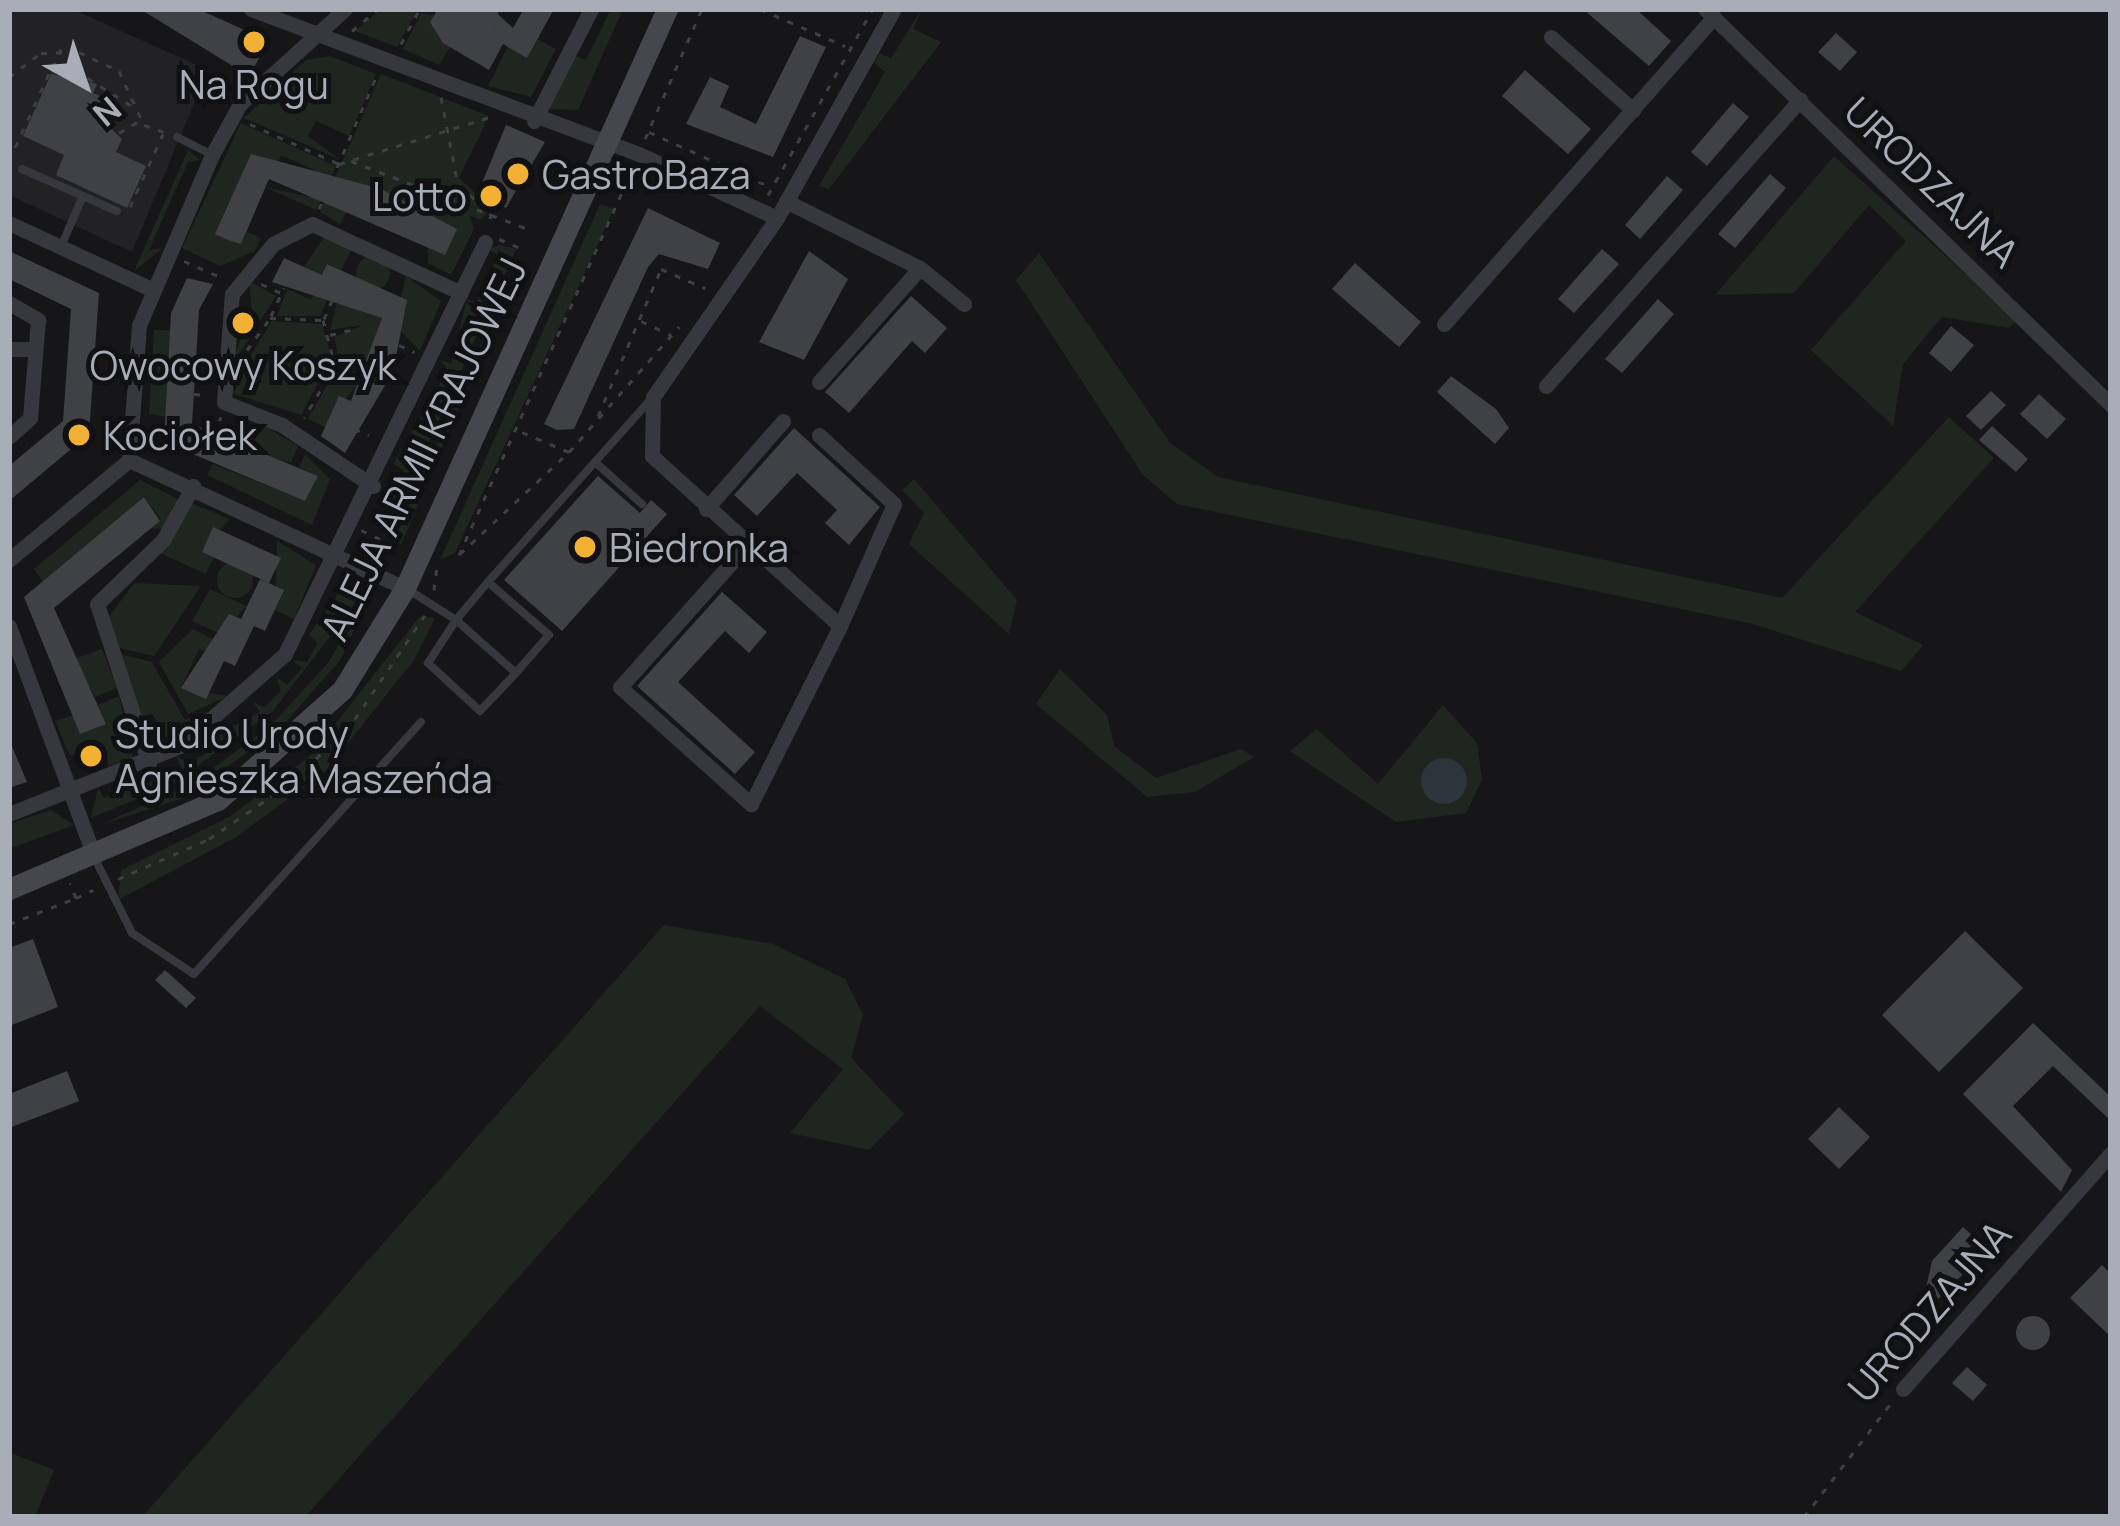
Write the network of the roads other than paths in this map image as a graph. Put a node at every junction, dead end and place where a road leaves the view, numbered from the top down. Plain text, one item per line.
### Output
1 (251, 9) edge
2 (345, 9) edge
3 (591, 9) edge
4 (667, 9) edge
5 (894, 9) edge
6 (1710, 13) edge
7 (312, 38) junction
8 (1551, 38) dead end
9 (1800, 100) junction
10 (1633, 110) junction
11 (533, 121) junction
12 (177, 136) road end
13 (606, 145) junction
14 (212, 155) junction
15 (22, 169) dead end
16 (83, 196) junction
17 (787, 201) junction
18 (117, 211) road end
19 (777, 218) junction
20 (9, 224) edge
21 (486, 238) road end
22 (60, 249) junction
23 (920, 268) junction
24 (151, 289) junction
25 (461, 293) junction
26 (9, 303) edge
27 (964, 304) dead end
28 (1444, 323) dead end
29 (9, 349) edge
30 (35, 349) junction
31 (819, 382) dead end
32 (1546, 386) dead end
33 (653, 397) junction
34 (2111, 405) edge
35 (783, 421) dead end
36 (819, 435) dead end
37 (9, 437) edge
38 (129, 460) junction
39 (595, 462) junction
40 (193, 486) junction
41 (373, 486) junction
42 (642, 504) dead end
43 (706, 509) junction
44 (748, 544) junction
45 (340, 556) junction
46 (9, 560) edge
47 (488, 583) junction
48 (405, 588) junction
49 (455, 620) junction
50 (9, 626) edge
51 (840, 626) junction
52 (12, 646) edge
53 (516, 673) junction
54 (421, 722) dead end
55 (149, 763) junction
56 (68, 791) junction
57 (9, 814) edge
58 (94, 856) junction
59 (9, 889) edge
60 (2111, 1153) edge
61 (1903, 1389) road end

1 - 7 street
2 - 7 street
3 - 11 street
4 - 13 street, ALEJA ARMII KRAJOWEJ
5 - 17 street
6 - 9 street, URODZAJNA
6 - 10 street
7 - 11 street
7 - 14 street
8 - 10 street
9 - 32 street
9 - 34 street, URODZAJNA
10 - 28 street
11 - 13 street
12 - 14 lane
13 - 19 street
13 - 48 street, ALEJA ARMII KRAJOWEJ
14 - 24 street
15 - 16 lane
16 - 18 lane
16 - 22 lane
17 - 19 street
17 - 23 street
19 - 33 street
20 - 22 street
21 - 25 street
22 - 24 street
23 - 27 street
23 - 31 street
24 - 38 street
25 - 41 street
25 - 41 street
26 - 30 street
29 - 30 street
30 - 37 street
33 - 39 lane
33 - 43 street
35 - 43 street
36 - 51 street
38 - 40 street
38 - 46 street
39 - 42 lane
39 - 47 lane
40 - 45 street
40 - 55 street
41 - 45 street
43 - 44 street
44 - 51 street
44 - 51 street
45 - 48 street
45 - 55 street
47 - 49 lane
47 - 53 lane
48 - 49 lane
48 - 58 street, ALEJA ARMII KRAJOWEJ
49 - 53 lane
49 - 53 lane
50 - 52 street
52 - 56 street
54 - 58 lane
55 - 56 street
56 - 57 street
56 - 58 street
58 - 59 street, ALEJA ARMII KRAJOWEJ
60 - 61 street, URODZAJNA

